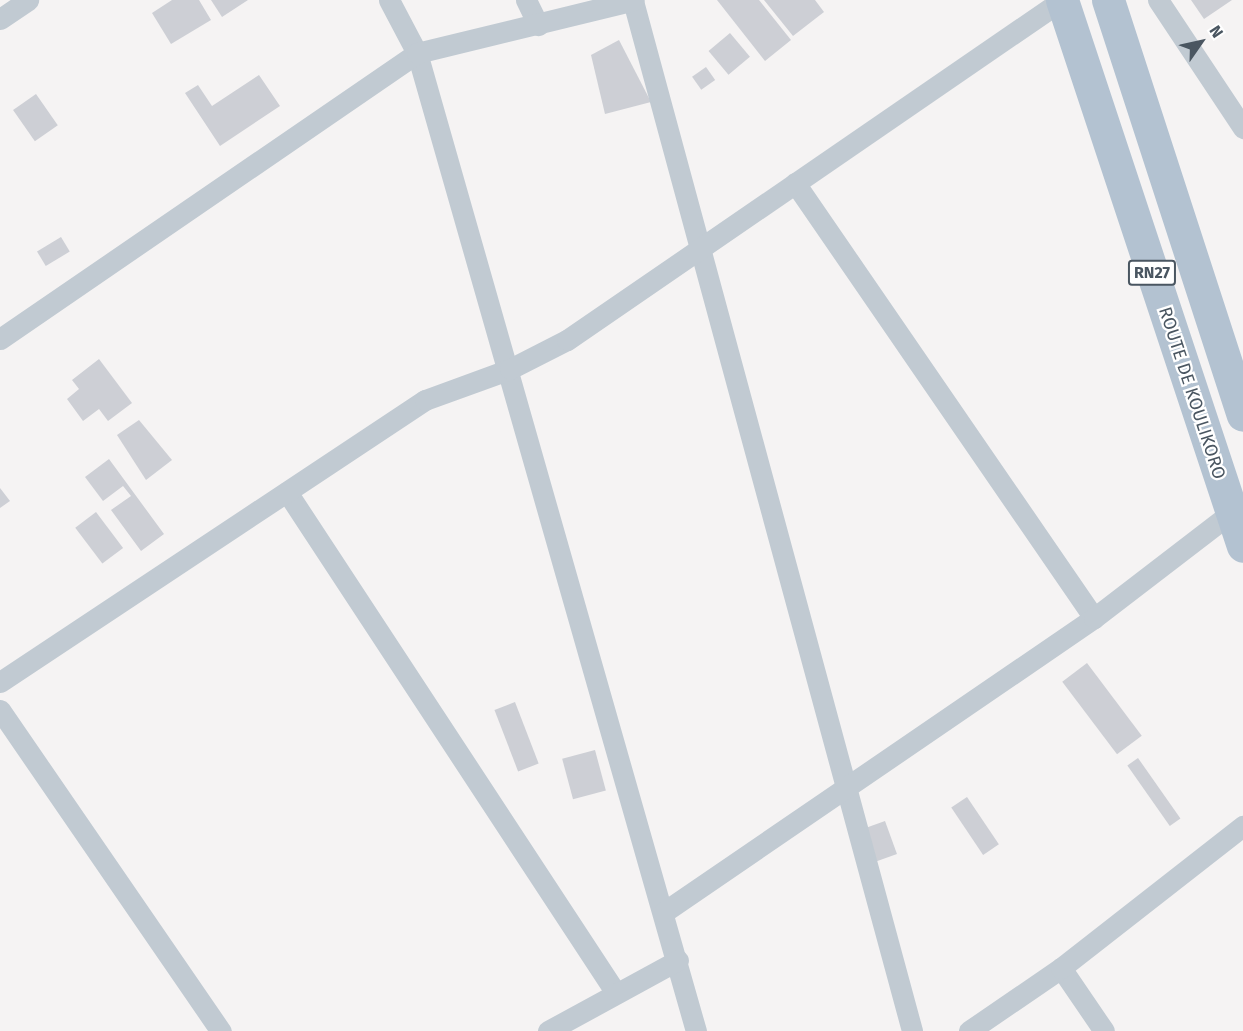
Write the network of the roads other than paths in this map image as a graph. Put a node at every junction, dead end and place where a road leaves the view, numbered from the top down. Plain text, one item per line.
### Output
1 (28, 0) edge
2 (389, 0) edge
3 (526, 0) edge
4 (633, 0) edge
5 (1062, 0) edge
6 (1108, 0) edge
7 (1158, 0) edge
8 (0, 20) edge
9 (538, 25) junction
10 (417, 53) junction
11 (1243, 128) edge
12 (795, 183) junction
13 (698, 249) junction
14 (0, 339) edge
15 (510, 369) junction
16 (1243, 415) edge
17 (287, 492) junction
18 (1237, 507) edge
19 (1243, 546) edge
20 (1094, 618) junction
21 (0, 682) edge
22 (0, 710) edge
23 (847, 787) junction
24 (1243, 826) edge
25 (664, 912) junction
26 (678, 960) junction
27 (1061, 968) junction
28 (616, 993) junction
29 (220, 1031) edge
30 (548, 1031) edge
31 (696, 1031) edge
32 (912, 1031) edge
33 (969, 1031) edge
34 (1104, 1031) edge

1 - 8 street
2 - 10 street
3 - 9 street
4 - 9 street
4 - 13 street
5 - 12 street
5 - 18 main road, ROUTE DE KOULIKORO / RN27
6 - 16 main road, RN27
7 - 11 street
9 - 10 street
10 - 14 street
10 - 15 street
12 - 13 street
12 - 20 street
13 - 15 street
13 - 23 street
15 - 17 street
15 - 25 street
17 - 21 street
17 - 28 street
18 - 19 main road, ROUTE DE KOULIKORO / RN27
18 - 20 street
20 - 23 street
22 - 29 street
23 - 25 street
23 - 32 street
24 - 27 street
25 - 26 street
26 - 28 street
26 - 31 street
27 - 33 street
27 - 34 street
28 - 30 street

